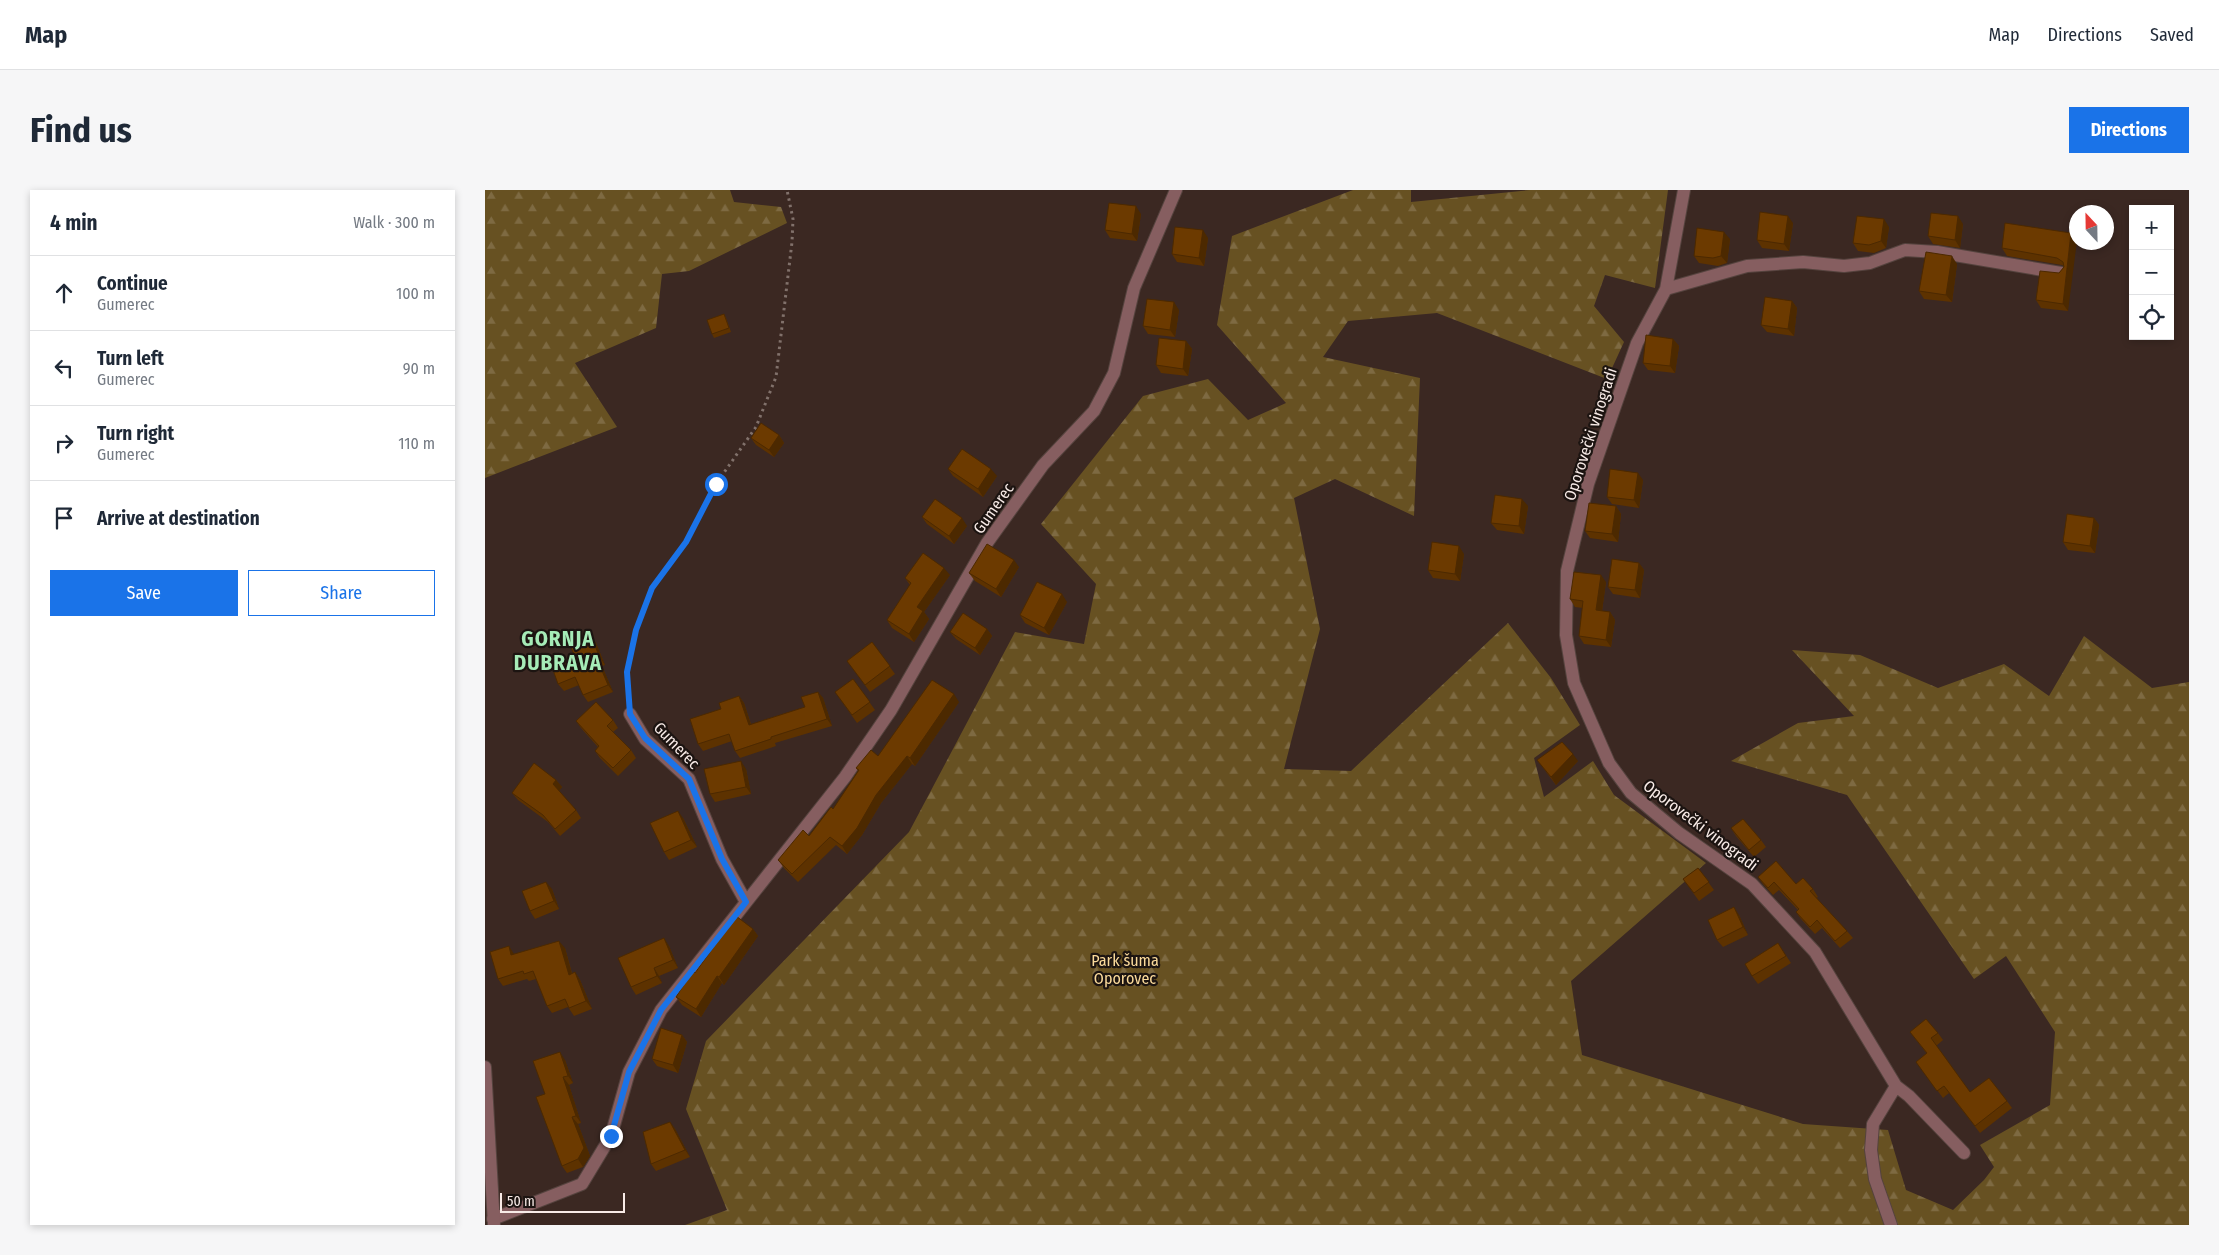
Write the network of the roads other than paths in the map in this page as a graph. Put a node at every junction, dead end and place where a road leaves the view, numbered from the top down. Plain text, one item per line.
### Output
1 (1175, 190) edge
2 (1684, 190) edge
3 (2061, 273) edge
4 (1666, 289) junction
5 (630, 714) road end
6 (746, 902) junction
7 (485, 1067) edge
8 (1896, 1086) junction
9 (1963, 1153) dead end
10 (493, 1222) edge
11 (1891, 1225) edge

1 - 6 street, Gumerec
2 - 4 street, Oporovečki vinogradi
3 - 4 street
4 - 8 street, Oporovečki vinogradi
5 - 6 street, Gumerec
6 - 10 street, Gumerec
7 - 10 street
8 - 9 street, Oporovečki vinogradi
8 - 11 street

